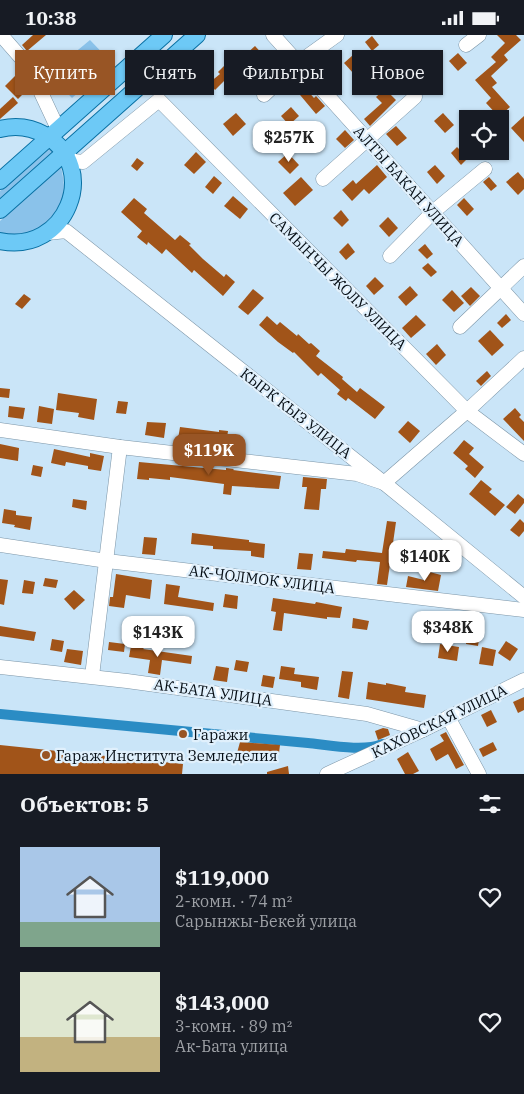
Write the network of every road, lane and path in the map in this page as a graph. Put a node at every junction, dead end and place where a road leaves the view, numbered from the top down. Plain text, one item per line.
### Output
1 (0, 35) edge
2 (164, 35) edge
3 (197, 35) edge
4 (273, 35) edge
5 (337, 35) edge
6 (479, 35) edge
7 (466, 45) dead end
8 (286, 50) edge
9 (316, 50) edge
10 (327, 95) edge
11 (414, 97) dead end
12 (0, 129) edge
13 (53, 134) junction
14 (367, 139) junction
15 (64, 154) junction
16 (485, 169) dead end
17 (323, 179) dead end
18 (0, 181) edge
19 (0, 210) edge
20 (433, 212) junction
21 (65, 214) junction
22 (66, 231) junction
23 (48, 233) junction
24 (0, 241) edge
25 (390, 256) dead end
26 (524, 266) edge
27 (500, 287) junction
28 (524, 314) edge
29 (460, 327) dead end
30 (524, 358) edge
31 (467, 411) junction
32 (0, 430) edge
33 (120, 447) junction
34 (524, 454) edge
35 (384, 483) junction
36 (0, 545) edge
37 (106, 561) junction
38 (524, 597) edge
39 (524, 610) edge
40 (0, 667) edge
41 (92, 676) junction
42 (523, 683) edge
43 (448, 717) junction
44 (423, 730) junction
45 (335, 772) edge
46 (479, 774) edge

1 - 13 street
2 - 13 main road
3 - 15 main road
4 - 8 street, АЛТЫ БАКАН УЛИЦА
5 - 9 street
6 - 7 street
10 - 14 street, АЛТЫ БАКАН УЛИЦА
11 - 14 street
12 - 13 main road
13 - 15 main road
13 - 18 main road
14 - 17 street
14 - 20 street, АЛТЫ БАКАН УЛИЦА
15 - 19 main road
15 - 21 main road
15 - 31 street, САМЫНЧЫ ЖОЛУ УЛИЦА
16 - 20 street
20 - 25 street
20 - 27 street, АЛТЫ БАКАН УЛИЦА
21 - 22 street
21 - 23 main road
22 - 23 street
22 - 35 street, КЫРК КЫЗ УЛИЦА
23 - 24 main road
26 - 27 street
27 - 28 street, АЛТЫ БАКАН УЛИЦА
27 - 29 street
30 - 31 street
31 - 34 street, САМЫНЧЫ ЖОЛУ УЛИЦА
31 - 35 street
32 - 33 street
33 - 35 street
33 - 37 street
35 - 38 street, КЫРК КЫЗ УЛИЦА
36 - 37 street, АК-ЧОЛМОК УЛИЦА
37 - 39 street, АК-ЧОЛМОК УЛИЦА
37 - 41 street
40 - 41 street, АК-БАТА УЛИЦА
41 - 44 street, АК-БАТА УЛИЦА
42 - 43 street, КАХОВСКАЯ УЛИЦА
43 - 44 street, КАХОВСКАЯ УЛИЦА
43 - 46 street
44 - 45 street, КАХОВСКАЯ УЛИЦА

